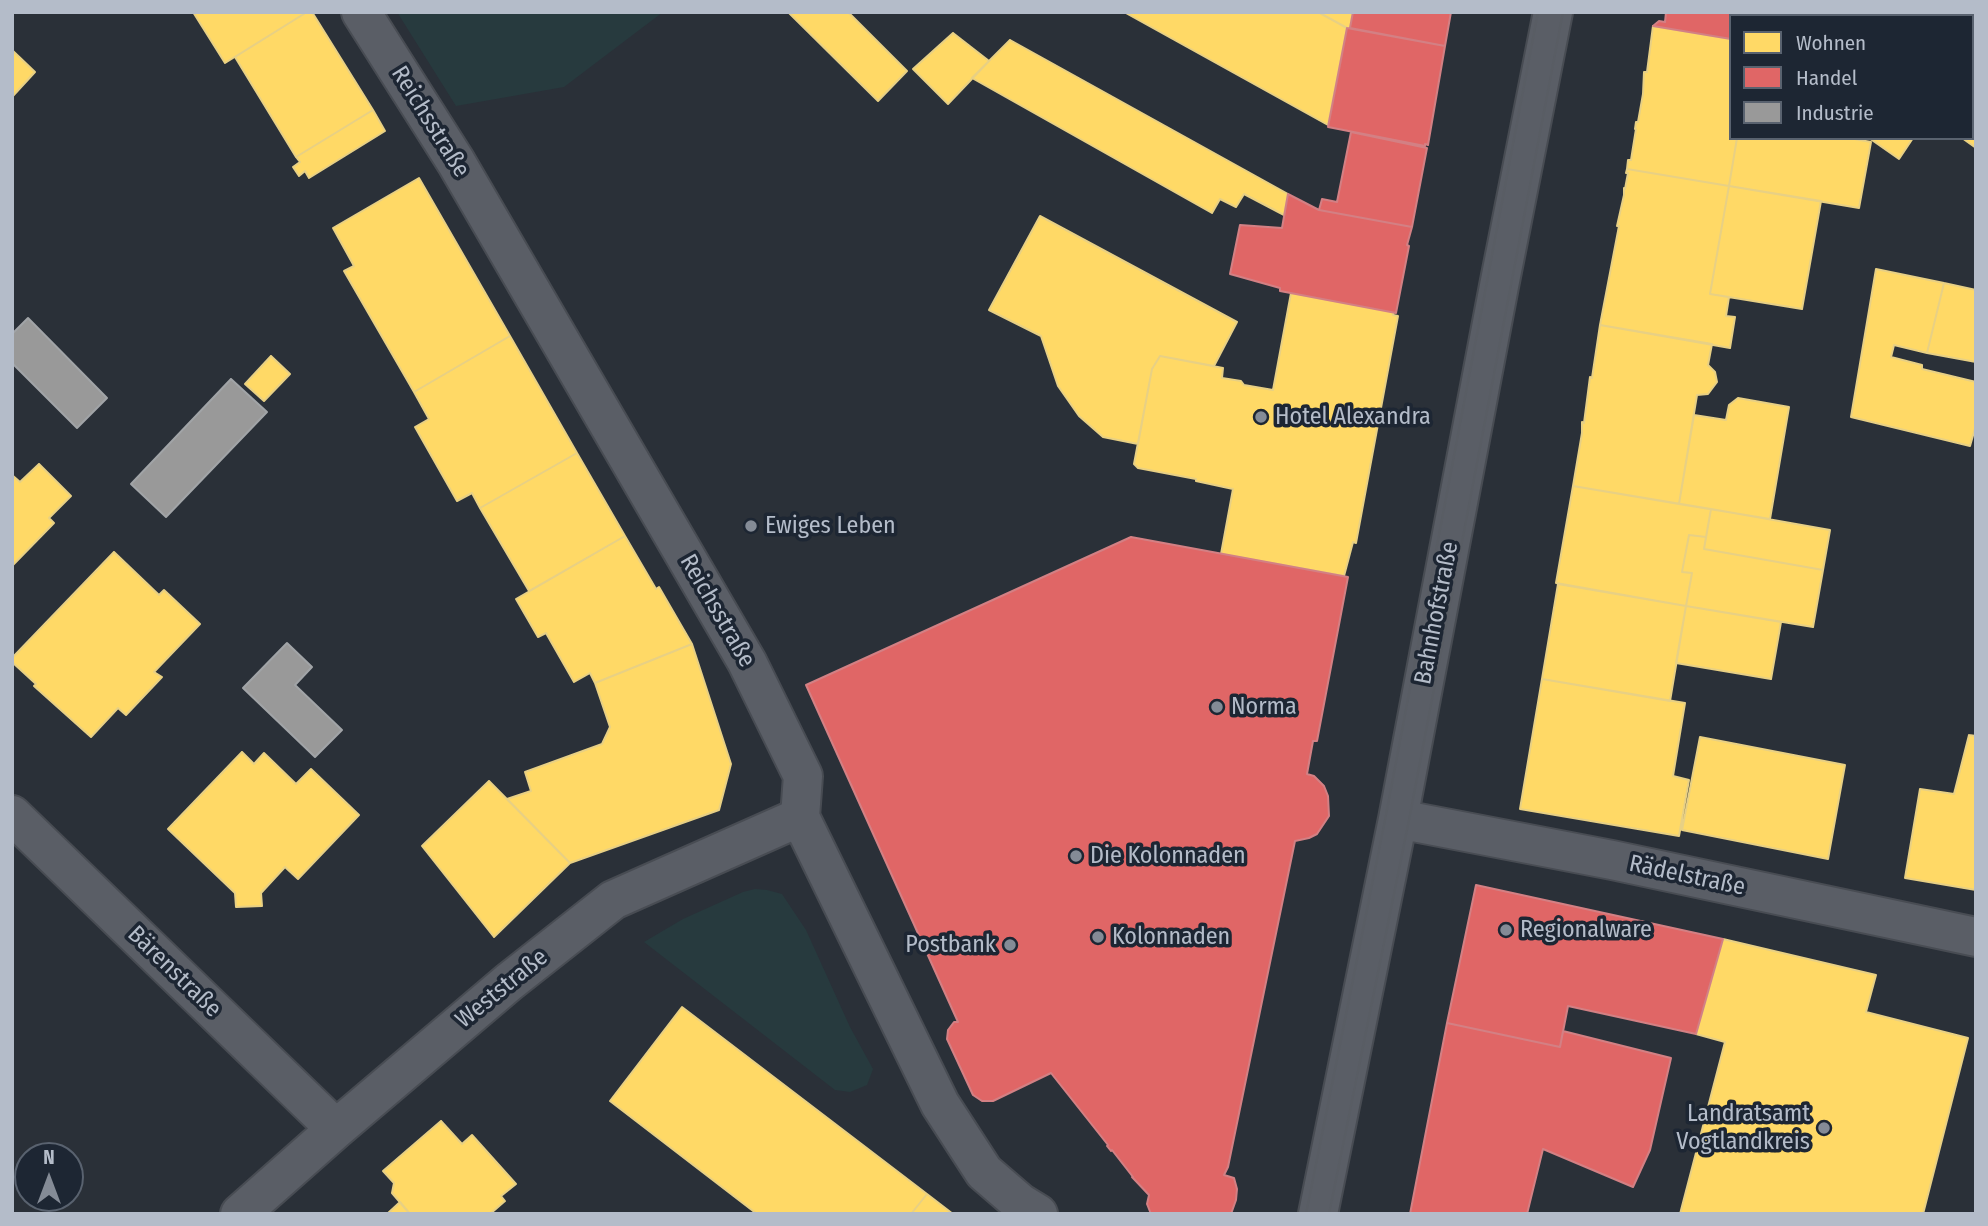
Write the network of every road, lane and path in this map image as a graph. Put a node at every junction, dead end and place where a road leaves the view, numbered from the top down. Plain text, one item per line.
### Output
1 (361, 12) edge
2 (1553, 12) edge
3 (12, 815) edge
4 (800, 817) junction
5 (1398, 819) junction
6 (1976, 937) edge
7 (336, 1129) junction
8 (240, 1214) edge
9 (1038, 1214) edge
10 (1318, 1214) edge

1 - 4 street, Reichsstraße
2 - 5 street, Bahnhofstraße
3 - 7 street, Bärenstraße
4 - 7 street, Weststraße
4 - 9 street
5 - 6 street, Rädelstraße
5 - 10 street, Bahnhofstraße
7 - 8 street, Weststraße

